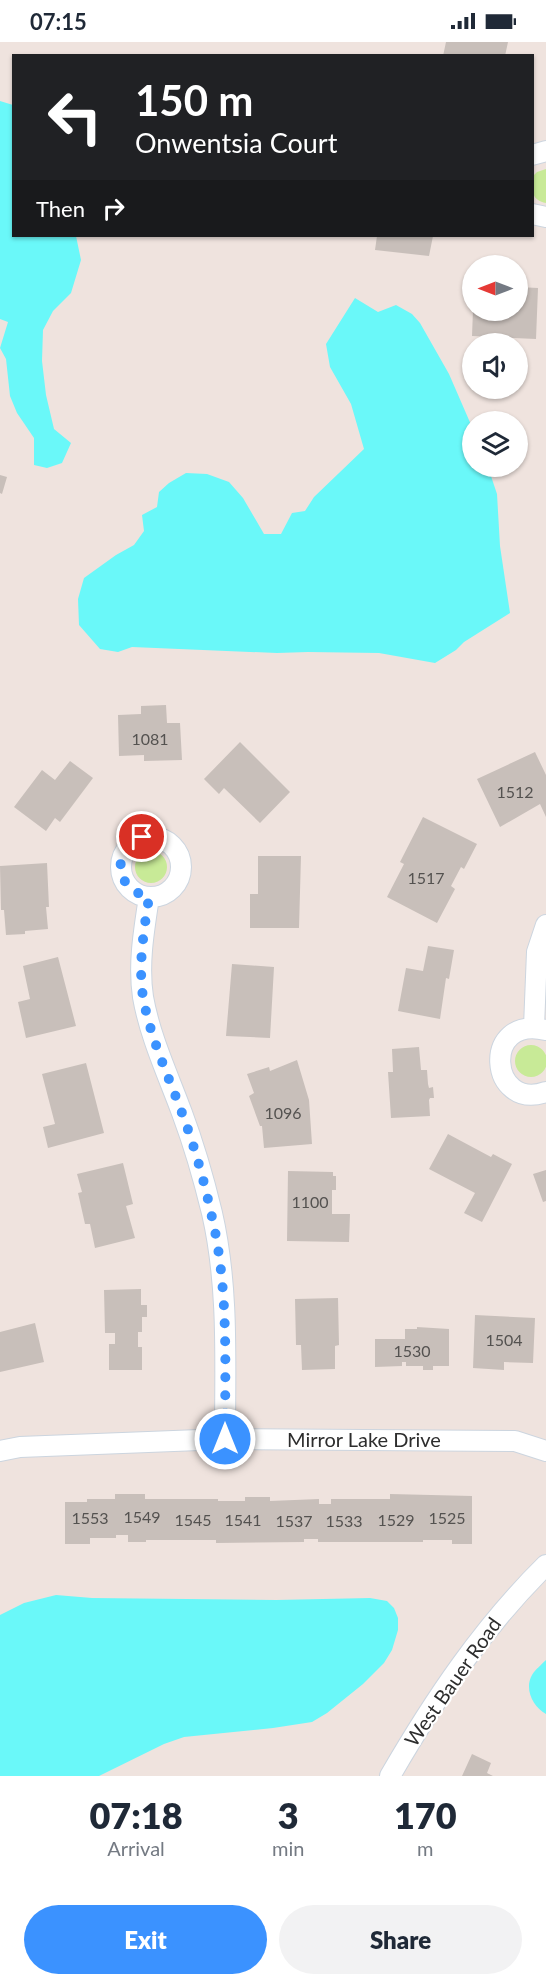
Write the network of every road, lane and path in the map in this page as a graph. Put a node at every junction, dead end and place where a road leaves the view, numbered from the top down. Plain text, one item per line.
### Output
1 (149, 897) dead end
2 (546, 925) edge
3 (540, 1028) edge
4 (546, 1092) edge
5 (225, 1439) junction
6 (0, 1451) edge
7 (546, 1451) edge
8 (546, 1565) edge
9 (390, 1776) edge

1 - 5 street
2 - 3 street
3 - 4 street
5 - 6 street, Mirror Lake Drive
5 - 7 street, Mirror Lake Drive
8 - 9 street, West Bauer Road

